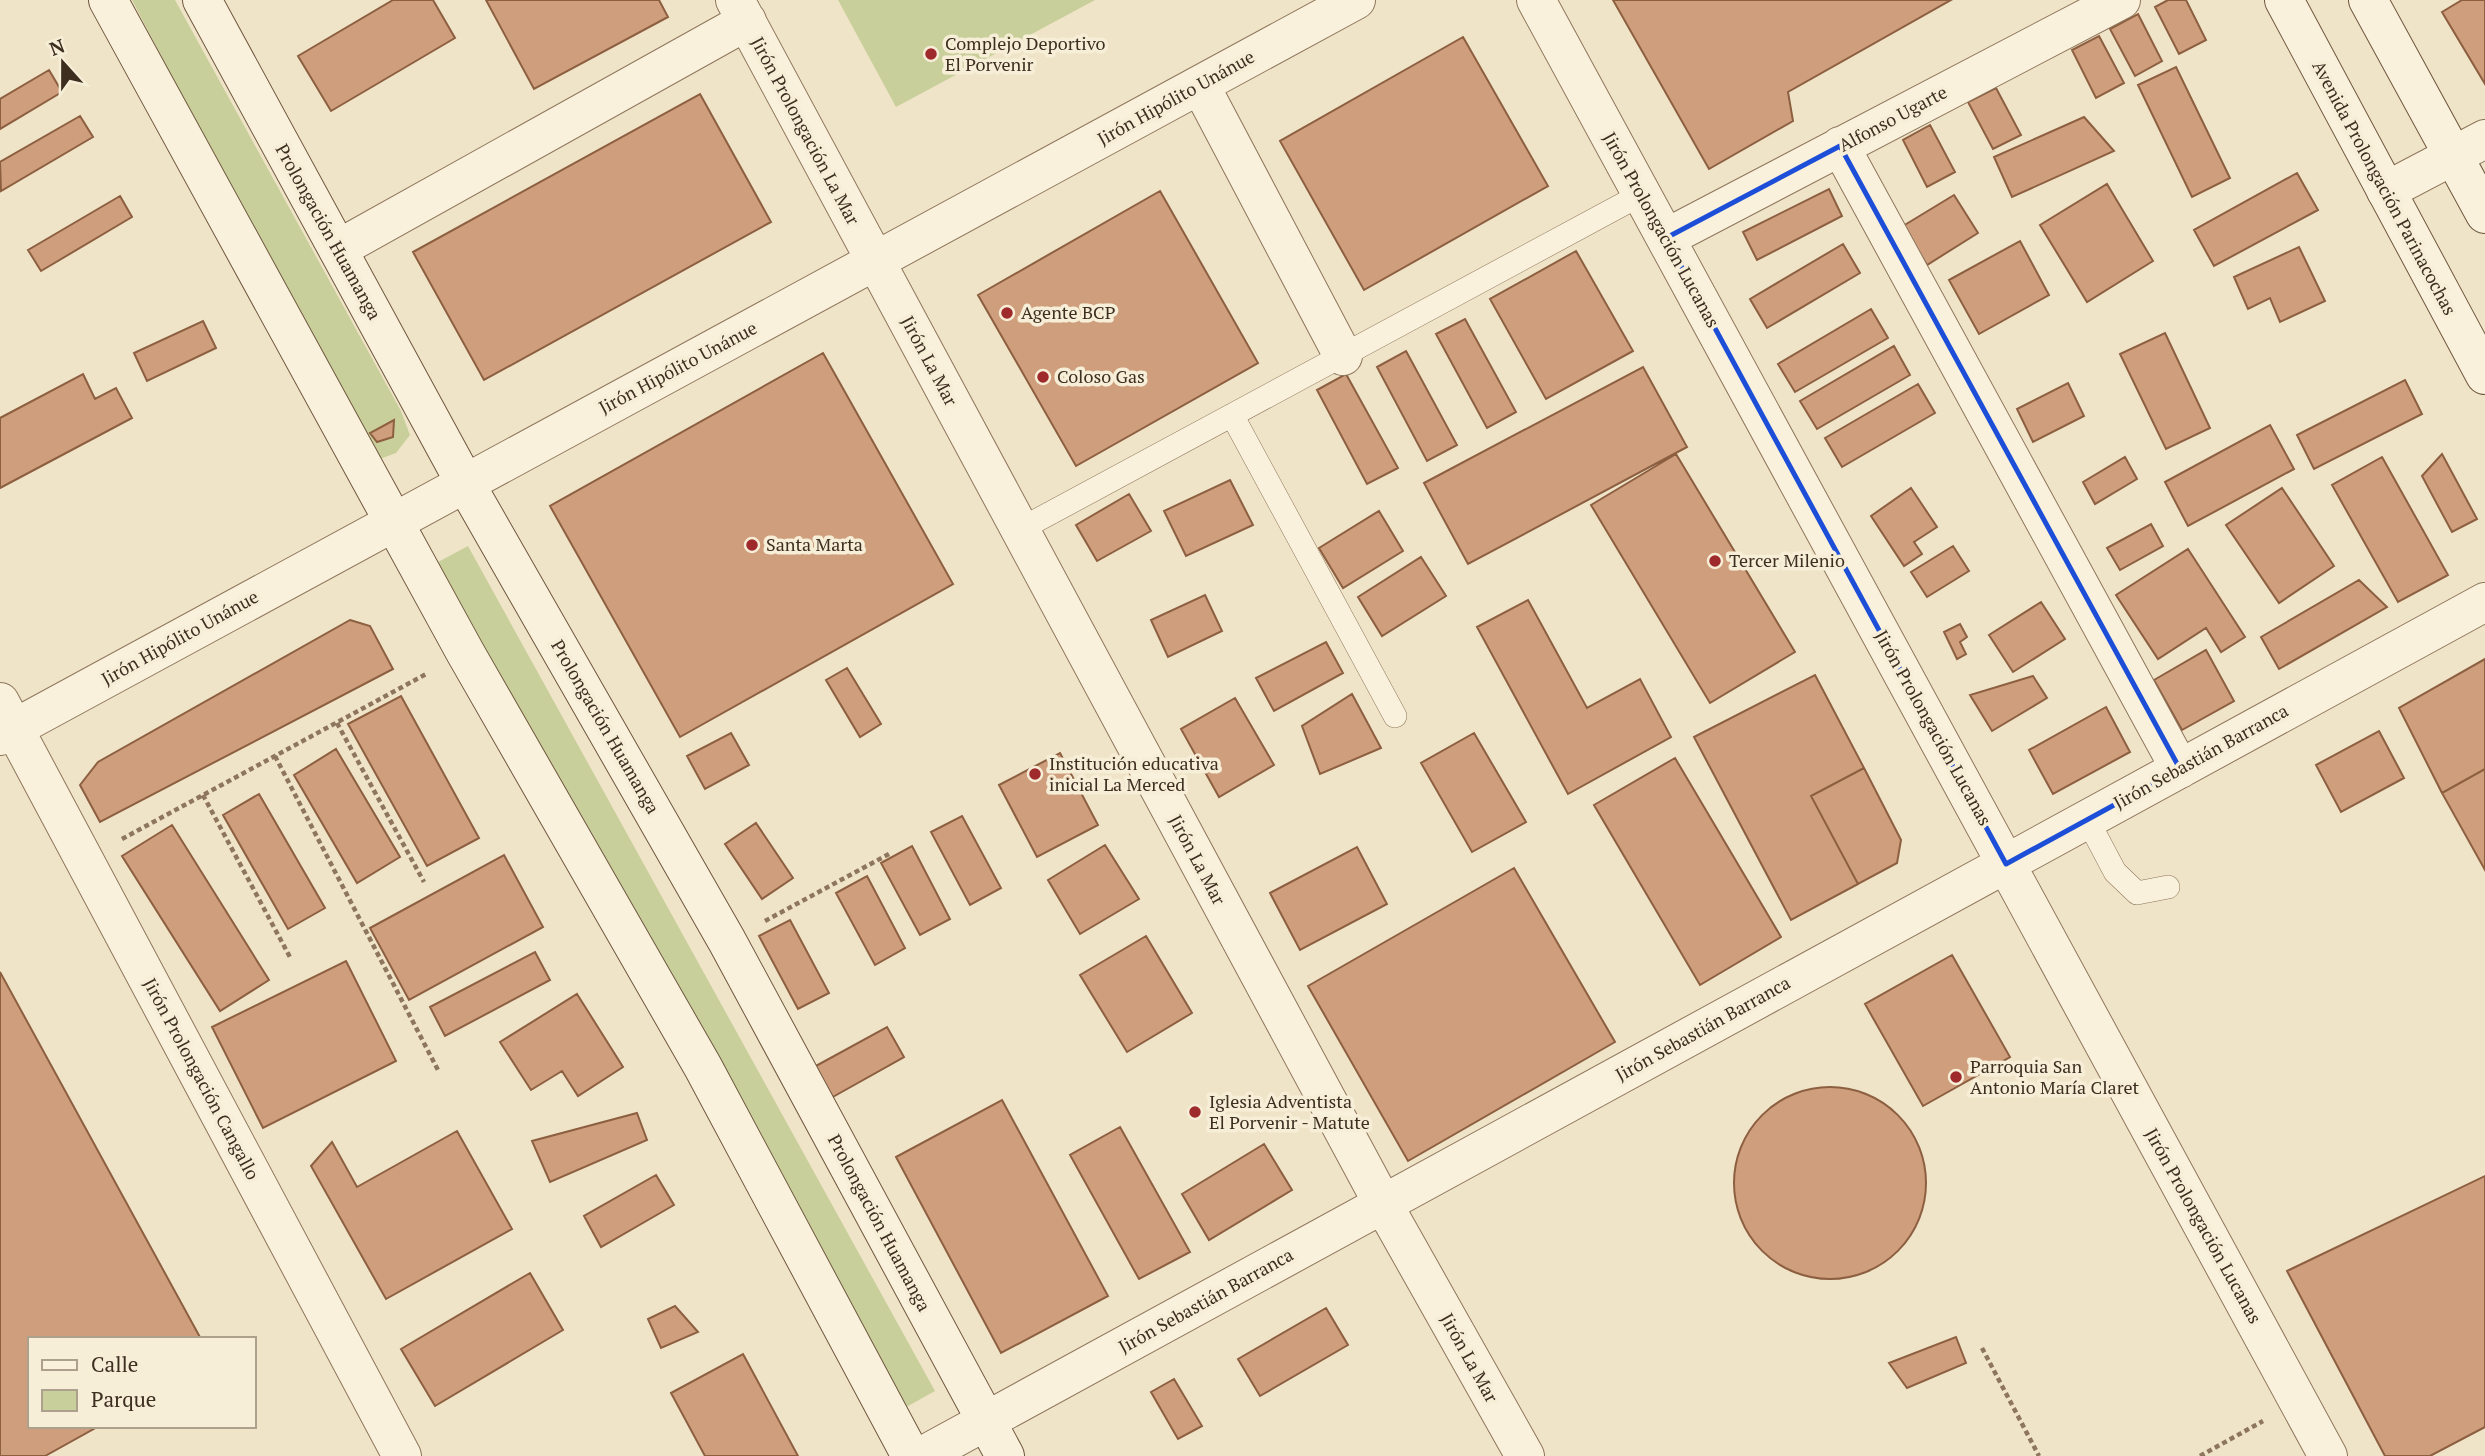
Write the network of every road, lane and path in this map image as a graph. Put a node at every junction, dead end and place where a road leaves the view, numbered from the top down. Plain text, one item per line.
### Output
1 (108, 0) edge
2 (202, 0) edge
3 (1356, 0) edge
4 (1536, 0) edge
5 (2122, 0) edge
6 (2284, 0) edge
7 (2368, 0) edge
8 (741, 10) edge
9 (1200, 85) junction
10 (1840, 146) junction
11 (2469, 148) edge
12 (2386, 191) junction
13 (1642, 194) junction
14 (2485, 214) edge
15 (1666, 238) junction
16 (338, 249) junction
17 (875, 261) junction
18 (1343, 356) junction
19 (2485, 375) edge
20 (1232, 415) junction
21 (466, 483) junction
22 (393, 522) junction
23 (1019, 530) junction
24 (2485, 602) edge
25 (465, 652) junction
26 (1395, 716) dead end
27 (5, 722) edge
28 (337, 723) junction
29 (275, 756) junction
30 (2180, 769) junction
31 (202, 796) junction
32 (2087, 819) junction
33 (889, 854) dead end
34 (84, 859) junction
35 (2006, 864) junction
36 (424, 882) dead end
37 (2168, 887) dead end
38 (727, 941) junction
39 (291, 959) dead end
40 (439, 1072) dead end
41 (1382, 1204) junction
42 (1982, 1348) dead end
43 (2299, 1402) junction
44 (986, 1421) junction
45 (402, 1456) edge
46 (911, 1456) edge
47 (922, 1456) edge
48 (1005, 1456) edge
49 (1525, 1456) edge
50 (2039, 1456) edge
51 (2200, 1456) edge
52 (2328, 1456) edge

1 - 22 street
2 - 16 street, Prolongación Huamanga
3 - 9 street, Jirón Hipólito Unánue
4 - 13 street, Jirón Prolongación Lucanas
5 - 10 street, Alfonso Ugarte
6 - 12 street, Avenida Prolongación Parinacochas
7 - 11 street
8 - 16 street
8 - 17 street, Jirón Prolongación La Mar
9 - 17 street, Jirón Hipólito Unánue
9 - 18 street
10 - 15 street, Alfonso Ugarte
10 - 30 street
11 - 12 street
11 - 14 street
12 - 19 street, Avenida Prolongación Parinacochas
13 - 15 street, Jirón Prolongación Lucanas
13 - 18 lane
15 - 35 street, Jirón Prolongación Lucanas
16 - 21 street, Prolongación Huamanga
17 - 21 street, Jirón Hipólito Unánue
17 - 23 street, Jirón La Mar
18 - 20 lane
20 - 23 lane
20 - 26 lane
21 - 22 street, Jirón Hipólito Unánue
21 - 38 street, Prolongación Huamanga
22 - 25 street
22 - 27 street, Jirón Hipólito Unánue
23 - 41 street, Jirón La Mar
24 - 30 street, Jirón Sebastián Barranca
25 - 28 path
25 - 46 street
27 - 34 street, Jirón Prolongación Cangallo
28 - 29 path
28 - 36 path
29 - 31 path
29 - 40 path
30 - 32 street, Jirón Sebastián Barranca
31 - 34 path
31 - 39 path
32 - 35 street, Jirón Sebastián Barranca
32 - 37 lane
33 - 38 path
34 - 45 street, Jirón Prolongación Cangallo
35 - 41 street, Jirón Sebastián Barranca
35 - 43 street, Jirón Prolongación Lucanas
38 - 44 street, Prolongación Huamanga
41 - 44 street, Jirón Sebastián Barranca
41 - 49 street, Jirón La Mar
42 - 50 path
43 - 51 path
43 - 52 street, Jirón Prolongación Lucanas
44 - 47 street, Jirón Sebastián Barranca
44 - 48 street, Prolongación Huamanga

